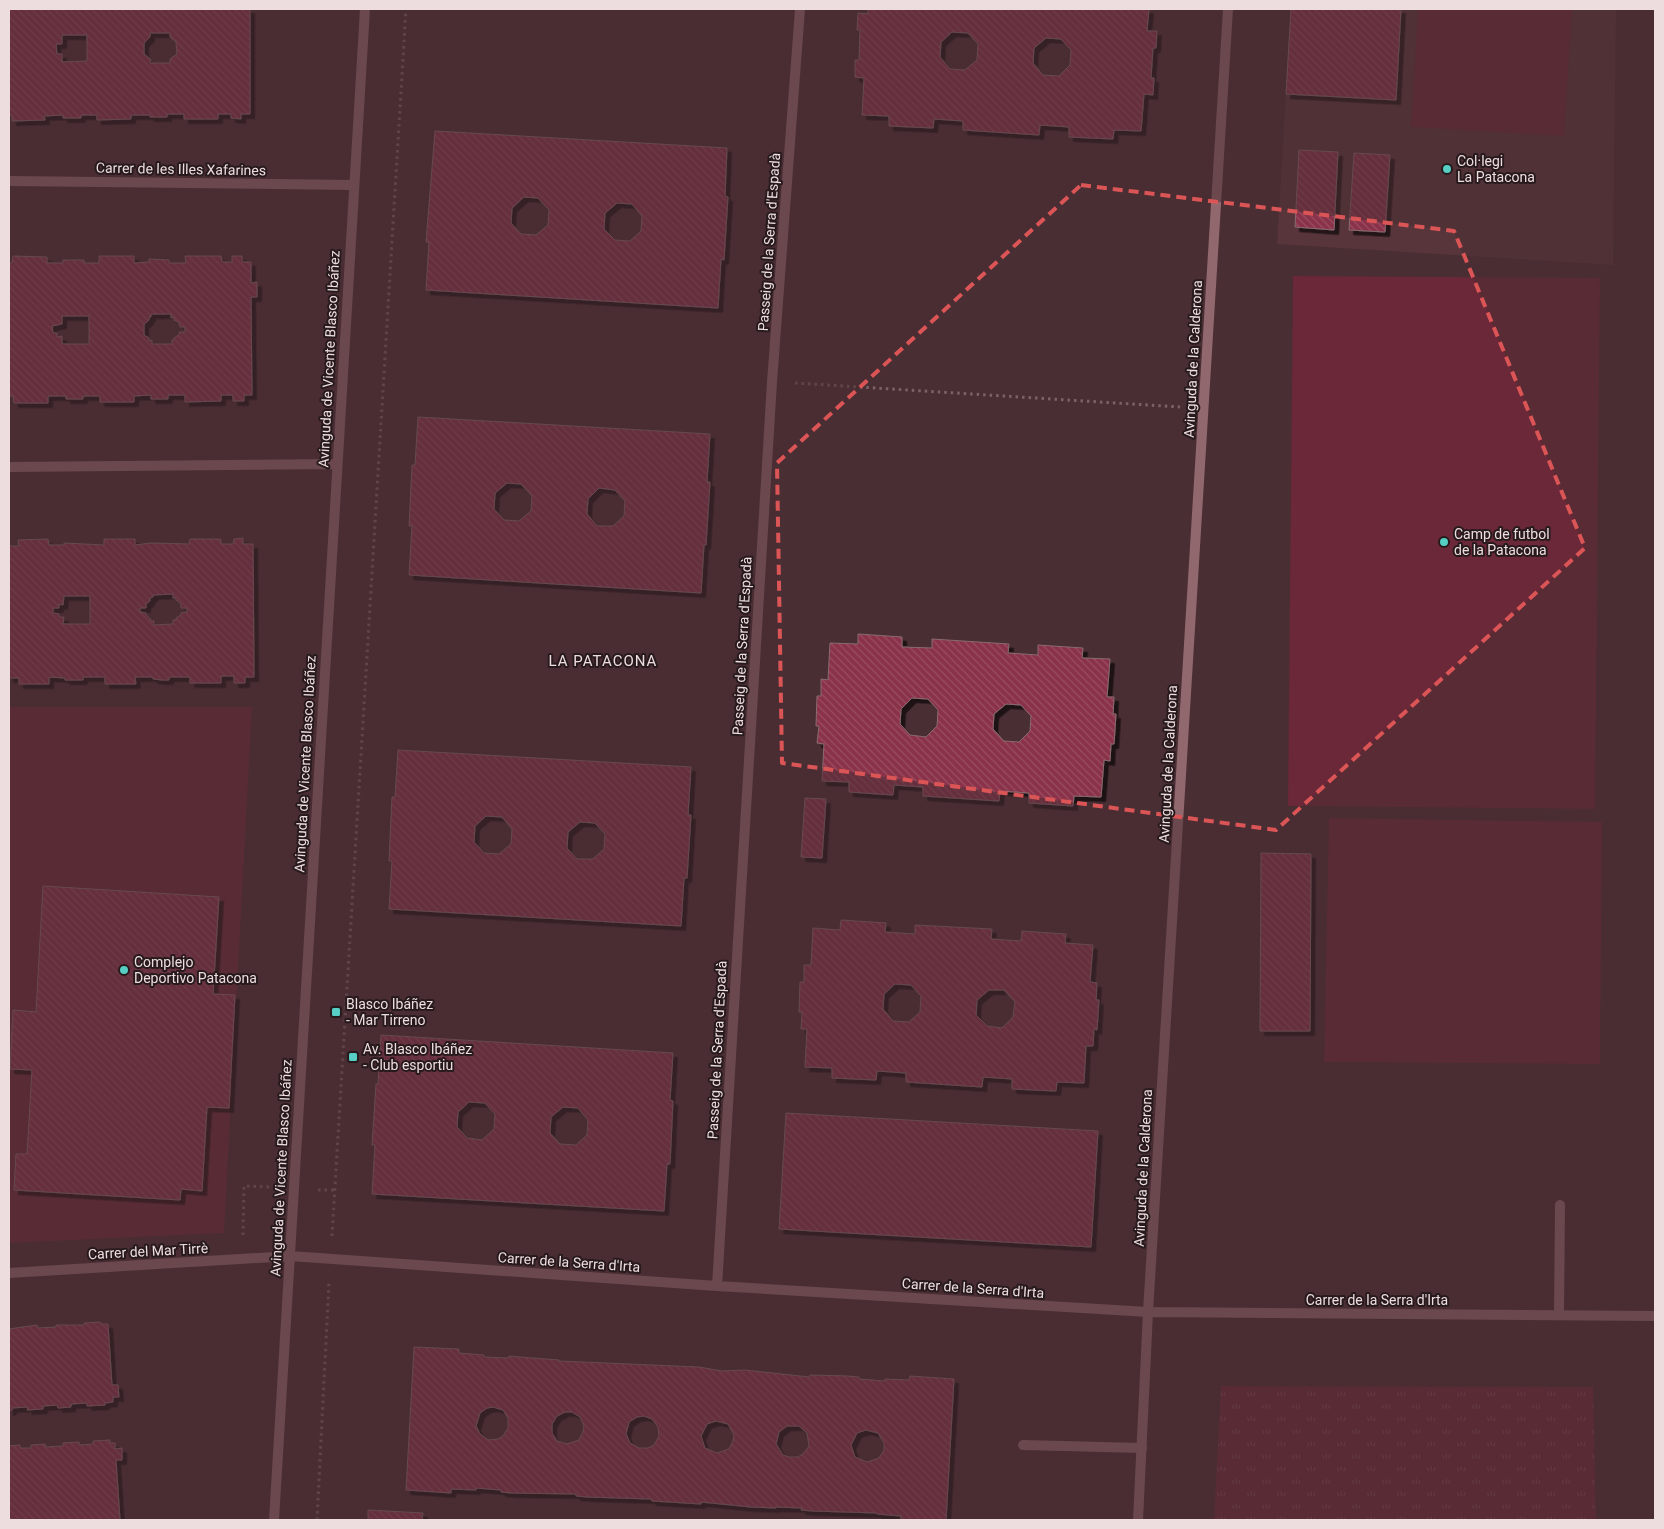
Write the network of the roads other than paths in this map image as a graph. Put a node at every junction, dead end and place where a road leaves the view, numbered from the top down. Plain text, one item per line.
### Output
1 (365, 9) edge
2 (800, 9) edge
3 (1228, 9) edge
4 (9, 182) edge
5 (353, 185) junction
6 (337, 464) junction
7 (9, 467) edge
8 (1560, 1205) dead end
9 (290, 1256) junction
10 (9, 1272) edge
11 (716, 1286) junction
12 (1148, 1312) junction
13 (1559, 1315) junction
14 (1655, 1316) edge
15 (1023, 1445) dead end
16 (1142, 1448) junction
17 (274, 1520) edge
18 (1138, 1520) edge

1 - 5 street, Avinguda de Vicente Blasco Ibáñez
2 - 11 street, Passeig de la Serra d'Espadà
3 - 12 street, Avinguda de la Calderona
4 - 5 street, Carrer de les Illes Xafarines
5 - 6 street, Avinguda de Vicente Blasco Ibáñez
6 - 7 street
6 - 9 street, Avinguda de Vicente Blasco Ibáñez
8 - 13 street
9 - 10 street, Carrer del Mar Tirrè
9 - 11 street, Carrer de la Serra d'Irta
9 - 17 street, Avinguda de Vicente Blasco Ibáñez
11 - 12 street, Carrer de la Serra d'Irta
12 - 13 street, Carrer de la Serra d'Irta
12 - 16 street, Avinguda de la Calderona
13 - 14 street, Carrer de la Serra d'Irta
15 - 16 street
16 - 18 street, Avinguda de la Calderona

